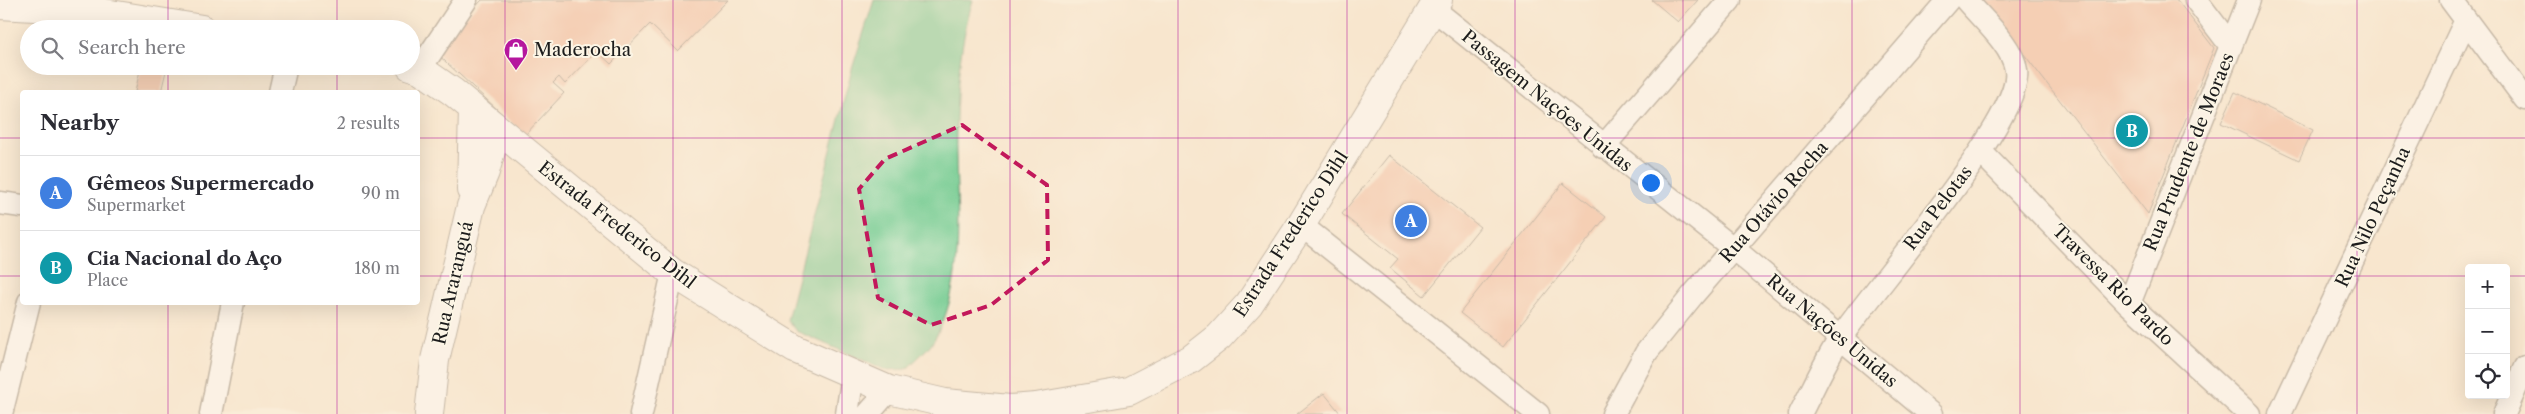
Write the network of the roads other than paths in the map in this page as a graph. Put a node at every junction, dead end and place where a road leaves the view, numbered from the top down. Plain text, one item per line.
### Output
1 (466, 0) edge
2 (1730, 0) edge
3 (1948, 0) edge
4 (1966, 0) edge
5 (2196, 0) edge
6 (2249, 0) edge
7 (2451, 0) edge
8 (1435, 4) edge
9 (0, 5) edge
10 (85, 5) edge
11 (158, 20) edge
12 (2466, 20) junction
13 (2231, 46) junction
14 (420, 61) edge
15 (420, 72) edge
16 (284, 75) edge
17 (280, 90) edge
18 (2525, 99) edge
19 (473, 109) junction
20 (497, 130) junction
21 (1603, 147) junction
22 (1981, 152) junction
23 (533, 159) junction
24 (485, 172) junction
25 (0, 203) edge
26 (20, 206) edge
27 (471, 206) junction
28 (1301, 225) junction
29 (1734, 249) junction
30 (673, 274) junction
31 (2129, 304) junction
32 (29, 305) edge
33 (232, 305) edge
34 (1840, 338) junction
35 (435, 360) junction
36 (2525, 367) edge
37 (853, 374) junction
38 (889, 390) junction
39 (1, 414) edge
40 (211, 414) edge
41 (414, 414) edge
42 (429, 414) edge
43 (641, 414) edge
44 (847, 414) edge
45 (868, 414) edge
46 (1538, 414) edge
47 (1613, 414) edge
48 (1800, 414) edge
49 (1931, 414) edge
50 (2249, 414) edge
51 (2280, 414) edge
52 (2504, 414) edge

1 - 14 street
2 - 21 street
3 - 29 street, Rua Otávio Rocha
4 - 22 street, Rua Pelotas
5 - 13 street
6 - 13 street, Rua Prudente de Moraes
7 - 12 street
8 - 21 street, Passagem Nações Unidas
8 - 28 main road, Estrada Frederico Dihl
9 - 10 main road
10 - 11 main road
12 - 18 street
12 - 51 street, Rua Nilo Peçanha
13 - 31 street, Rua Prudente de Moraes
15 - 19 main road, Estrada Frederico Dihl
16 - 17 street
19 - 20 main road, Estrada Frederico Dihl
19 - 27 main road, Rua Araranguá
20 - 23 main road, Estrada Frederico Dihl
20 - 24 main road, Rua Araranguá
21 - 29 street, Passagem Nações Unidas
22 - 31 street, Travessa Rio Pardo
22 - 34 street, Rua Pelotas
23 - 24 main road
23 - 30 main road, Estrada Frederico Dihl
24 - 27 main road, Rua Araranguá
25 - 26 street
27 - 35 main road, Rua Araranguá
28 - 38 main road, Estrada Frederico Dihl
28 - 46 street
29 - 34 street, Rua Nações Unidas
29 - 47 street, Rua Otávio Rocha
30 - 37 main road, Estrada Frederico Dihl
30 - 43 street
31 - 50 street, Travessa Rio Pardo
32 - 39 street
33 - 40 street
34 - 48 street, Rua Pelotas
34 - 49 street, Rua Nações Unidas
35 - 41 main road, Rua Araranguá
35 - 42 main road, Rua Araranguá
36 - 52 street
37 - 38 main road, Estrada Frederico Dihl
37 - 44 street
38 - 45 street

